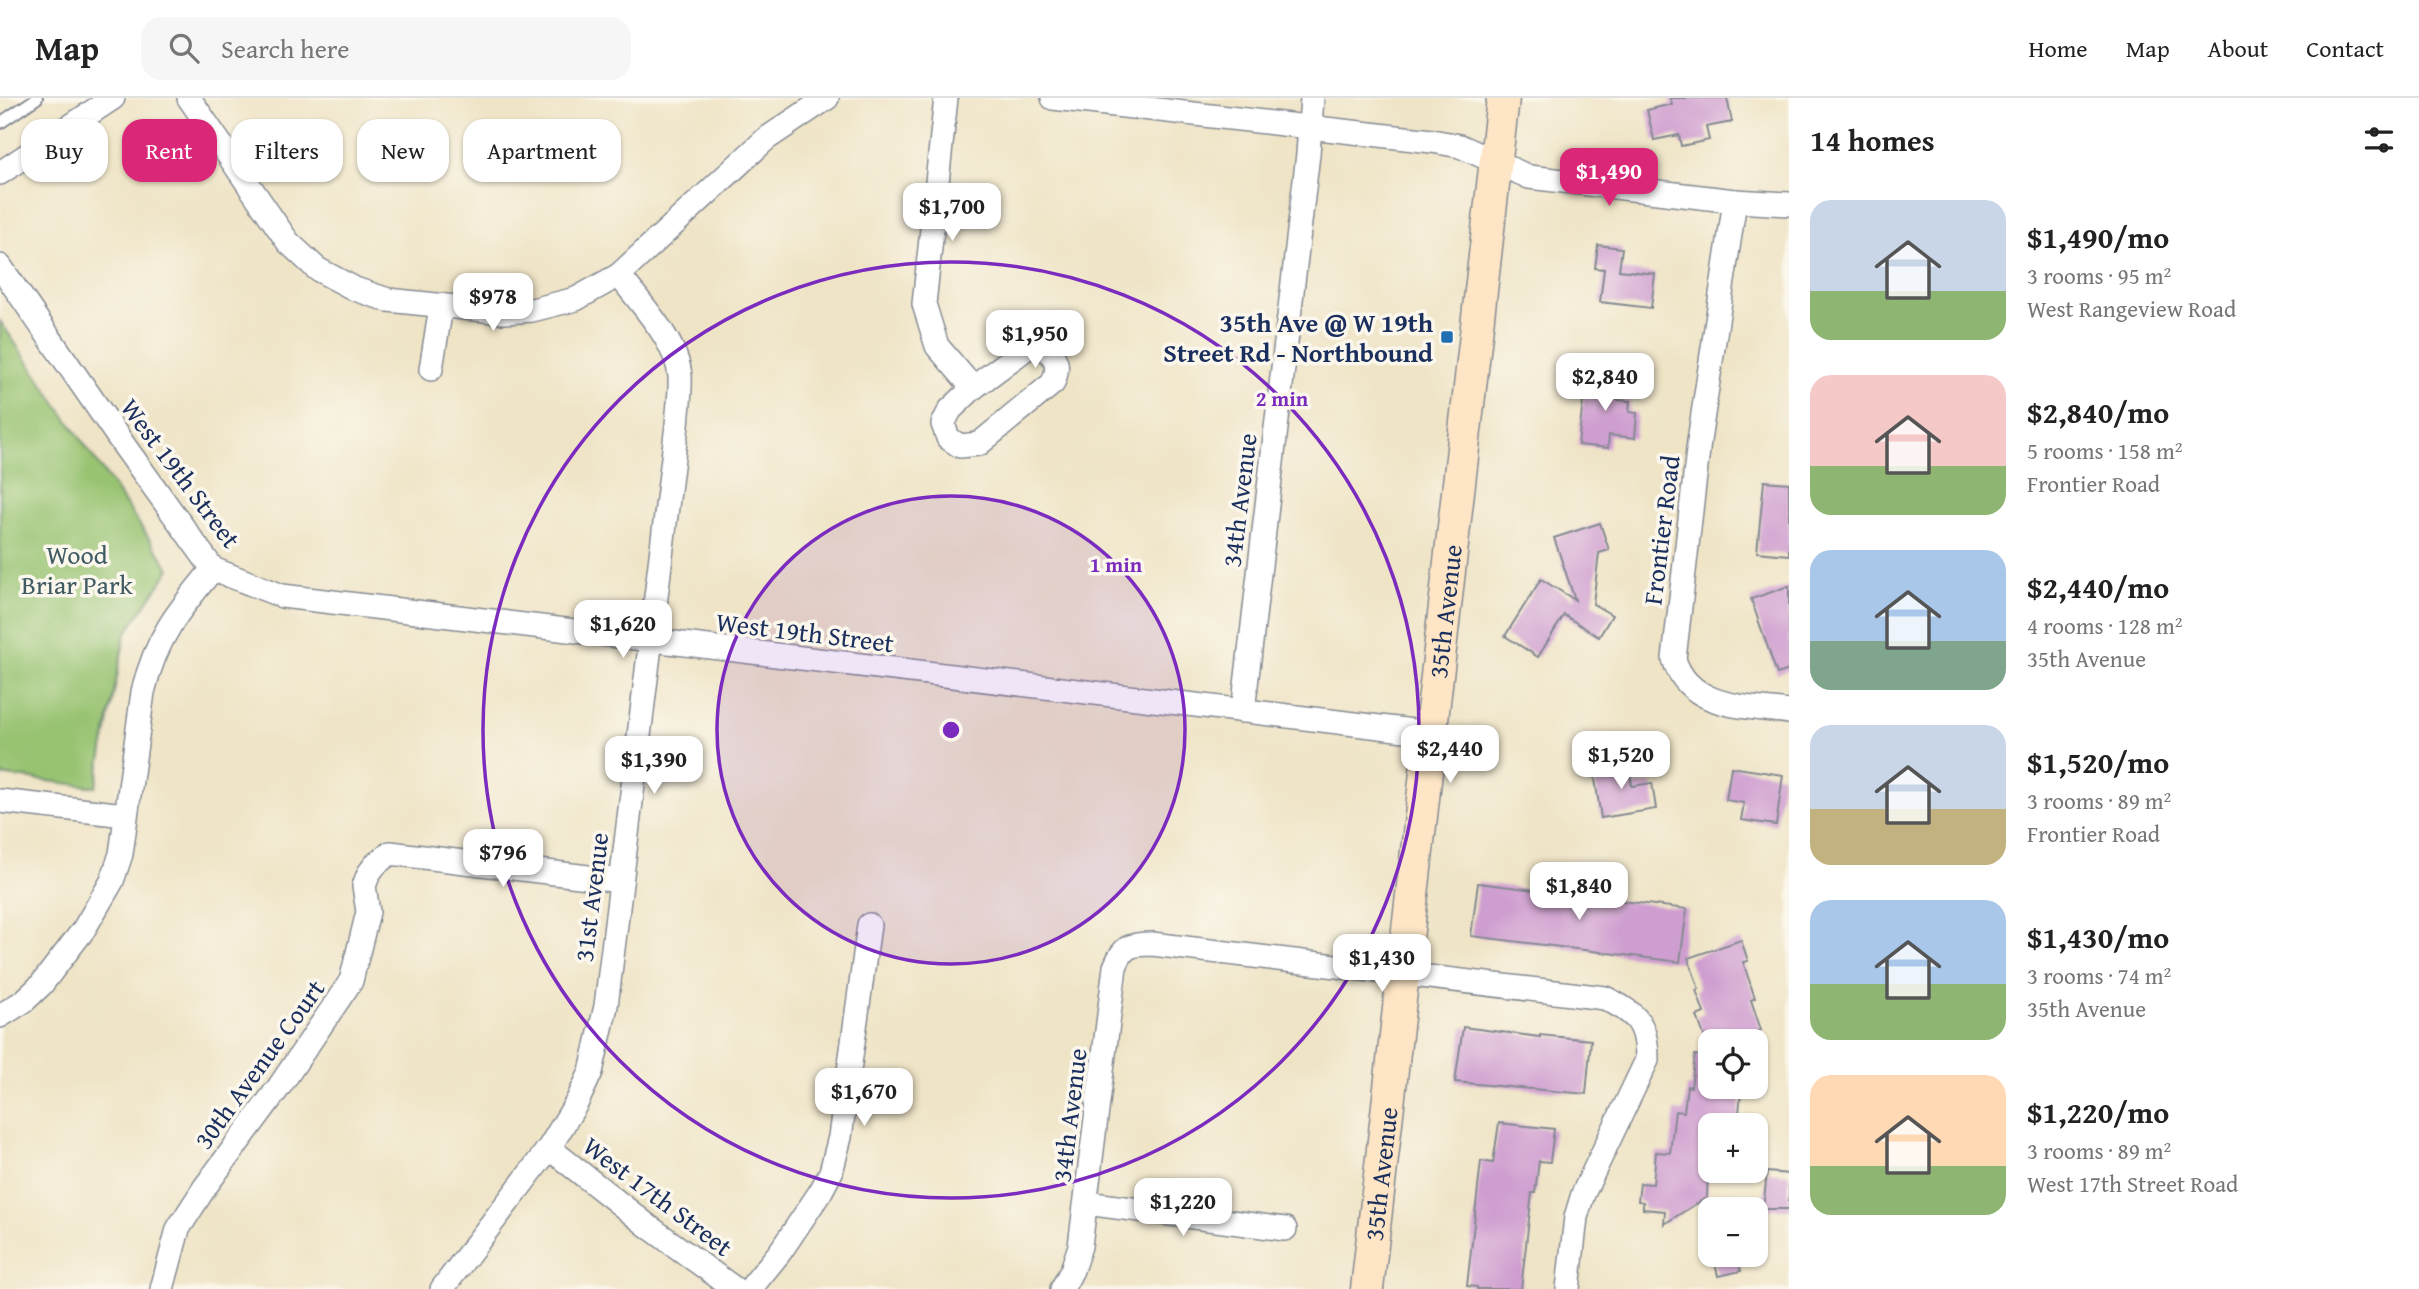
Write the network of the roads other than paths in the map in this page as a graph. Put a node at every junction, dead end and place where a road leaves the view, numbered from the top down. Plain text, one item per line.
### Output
1 (37, 98) edge
2 (113, 98) edge
3 (189, 98) edge
4 (827, 98) edge
5 (946, 98) edge
6 (1053, 98) edge
7 (1312, 98) edge
8 (1503, 98) edge
9 (0, 123) edge
10 (1310, 128) junction
11 (1496, 163) junction
12 (0, 173) edge
13 (1735, 201) junction
14 (1789, 204) edge
15 (0, 266) edge
16 (619, 275) junction
17 (441, 307) junction
18 (431, 369) dead end
19 (973, 388) junction
20 (213, 569) junction
21 (650, 641) junction
22 (1243, 711) junction
23 (1789, 712) edge
24 (1430, 733) junction
25 (0, 801) edge
26 (125, 815) junction
27 (621, 881) junction
28 (869, 925) dead end
29 (1402, 975) junction
30 (0, 1016) edge
31 (549, 1148) junction
32 (1086, 1203) junction
33 (1284, 1228) dead end
34 (162, 1289) edge
35 (442, 1289) edge
36 (735, 1289) edge
37 (750, 1289) edge
38 (1062, 1289) edge
39 (1367, 1289) edge
40 (1567, 1289) edge

1 - 9 lane
2 - 12 street
3 - 17 street
4 - 16 street
5 - 19 street
6 - 10 street
7 - 10 street, 34th Avenue
8 - 11 main road, 35th Avenue
10 - 11 street
10 - 22 street, 34th Avenue
11 - 13 street
11 - 24 main road, 35th Avenue
13 - 14 street
13 - 23 street, Frontier Road
15 - 20 street, West 19th Street
16 - 17 street
16 - 21 street, 31st Avenue
17 - 18 street
19 - 19 street
20 - 21 street, West 19th Street
20 - 26 street
21 - 22 street, West 19th Street
21 - 27 street, 31st Avenue
22 - 24 street, West 19th Street
24 - 29 main road, 35th Avenue
25 - 26 street
26 - 30 street
27 - 31 street, 31st Avenue
27 - 34 street, 30th Avenue Court
28 - 37 street
29 - 32 street, 34th Avenue
29 - 39 main road, 35th Avenue
29 - 40 street
31 - 35 street, 31st Avenue
31 - 36 street, West 17th Street
32 - 33 street
32 - 38 street, 34th Avenue

